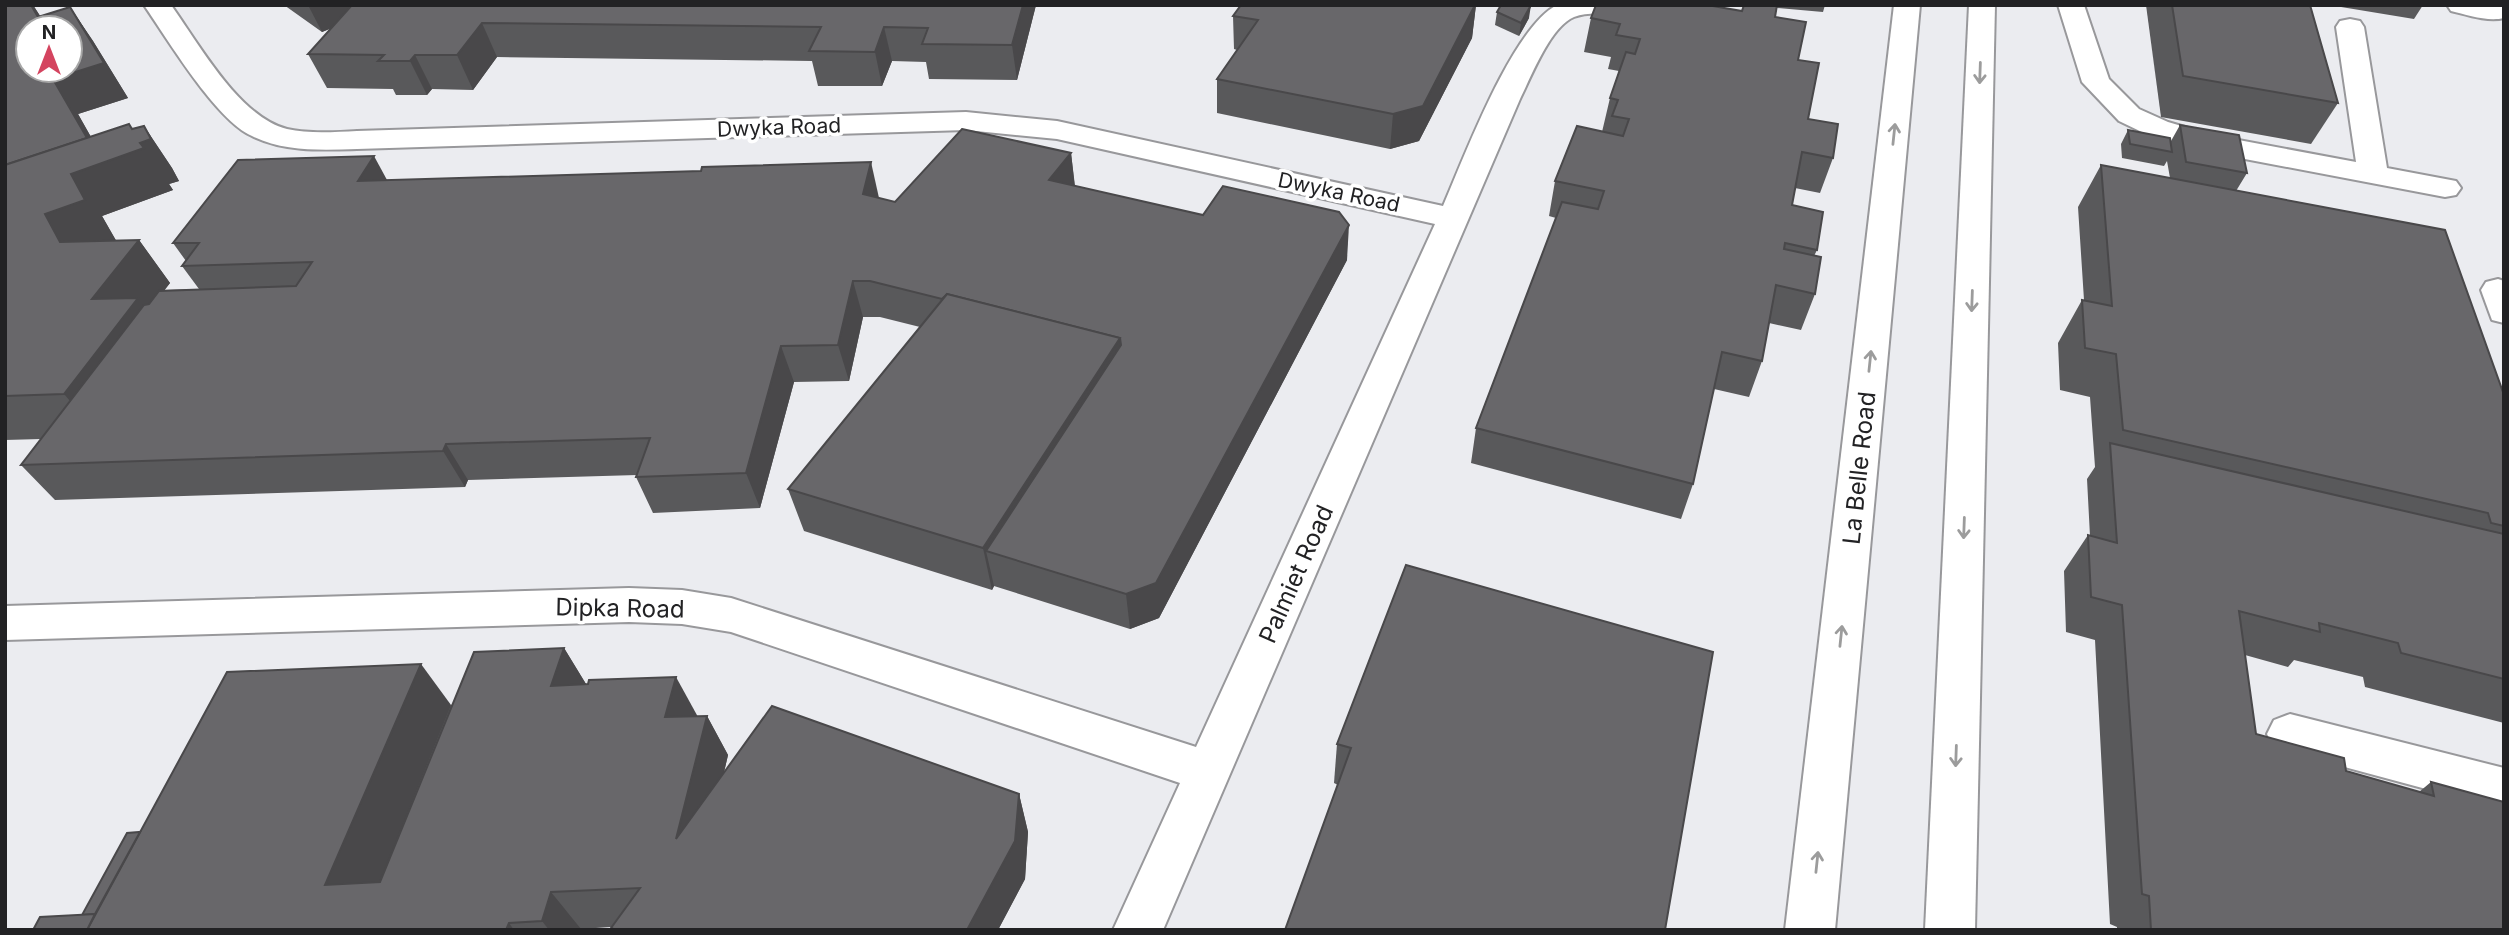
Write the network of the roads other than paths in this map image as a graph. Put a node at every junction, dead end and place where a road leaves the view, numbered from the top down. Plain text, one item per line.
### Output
1 (157, 5) edge
2 (1907, 5) edge
3 (1982, 5) edge
4 (2071, 5) edge
5 (2460, 5) edge
6 (1668, 11) edge
7 (2497, 15) edge
8 (2350, 27) dead end
9 (2373, 174) junction
10 (2445, 188) dead end
11 (1453, 218) junction
12 (5, 623) edge
13 (2290, 734) dead end
14 (1209, 772) junction
15 (2504, 789) edge
16 (1138, 930) edge
17 (1810, 930) edge
18 (1950, 930) edge

1 - 11 street, Dwyka Road
17 -> 2 street, La Belle Road
3 -> 18 street
4 - 9 street
5 - 7 street
6 - 11 street, Palmiet Road
8 - 9 street
9 - 10 street
11 - 14 street, Palmiet Road
12 - 14 street, Dipka Road
13 - 15 street
14 - 16 street, Palmiet Road

